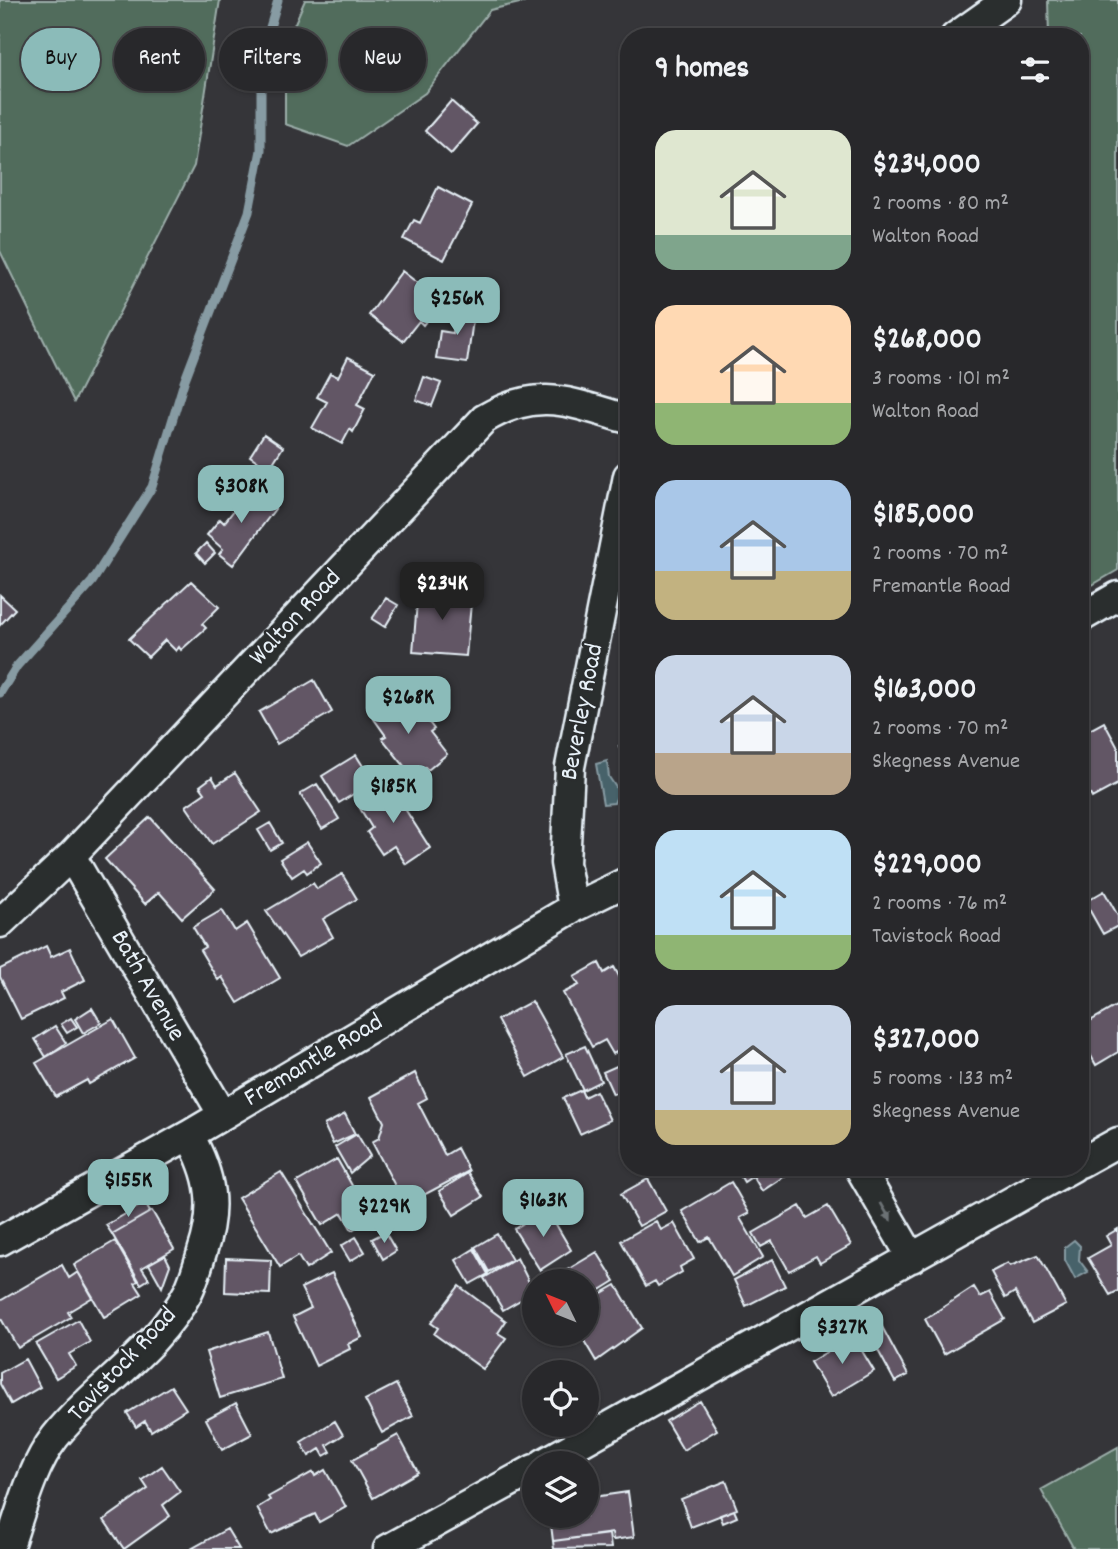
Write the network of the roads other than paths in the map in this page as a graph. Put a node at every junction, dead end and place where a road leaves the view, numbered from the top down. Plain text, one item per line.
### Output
1 (1007, 0) edge
2 (968, 28) edge
3 (620, 417) edge
4 (620, 516) edge
5 (1118, 596) edge
6 (1089, 613) edge
7 (71, 856) junction
8 (620, 885) edge
9 (573, 908) junction
10 (0, 923) edge
11 (223, 1115) junction
12 (189, 1135) junction
13 (1118, 1142) edge
14 (1089, 1158) edge
15 (864, 1176) edge
16 (1057, 1176) edge
17 (0, 1241) edge
18 (912, 1258) junction
19 (566, 1451) edge
20 (522, 1476) edge
21 (8, 1549) edge
22 (388, 1549) edge

1 - 2 street
3 - 7 street, Walton Road
4 - 9 street, Beverley Road
5 - 6 street
7 - 10 street, Walton Road
7 - 11 street, Bath Avenue
8 - 9 street, Fremantle Road
9 - 11 street, Fremantle Road
11 - 12 street, Fremantle Road
12 - 17 street, Fremantle Road
12 - 21 street, Tavistock Road
13 - 14 street
15 -> 18 street
16 - 18 street
18 - 19 street
20 - 22 street

